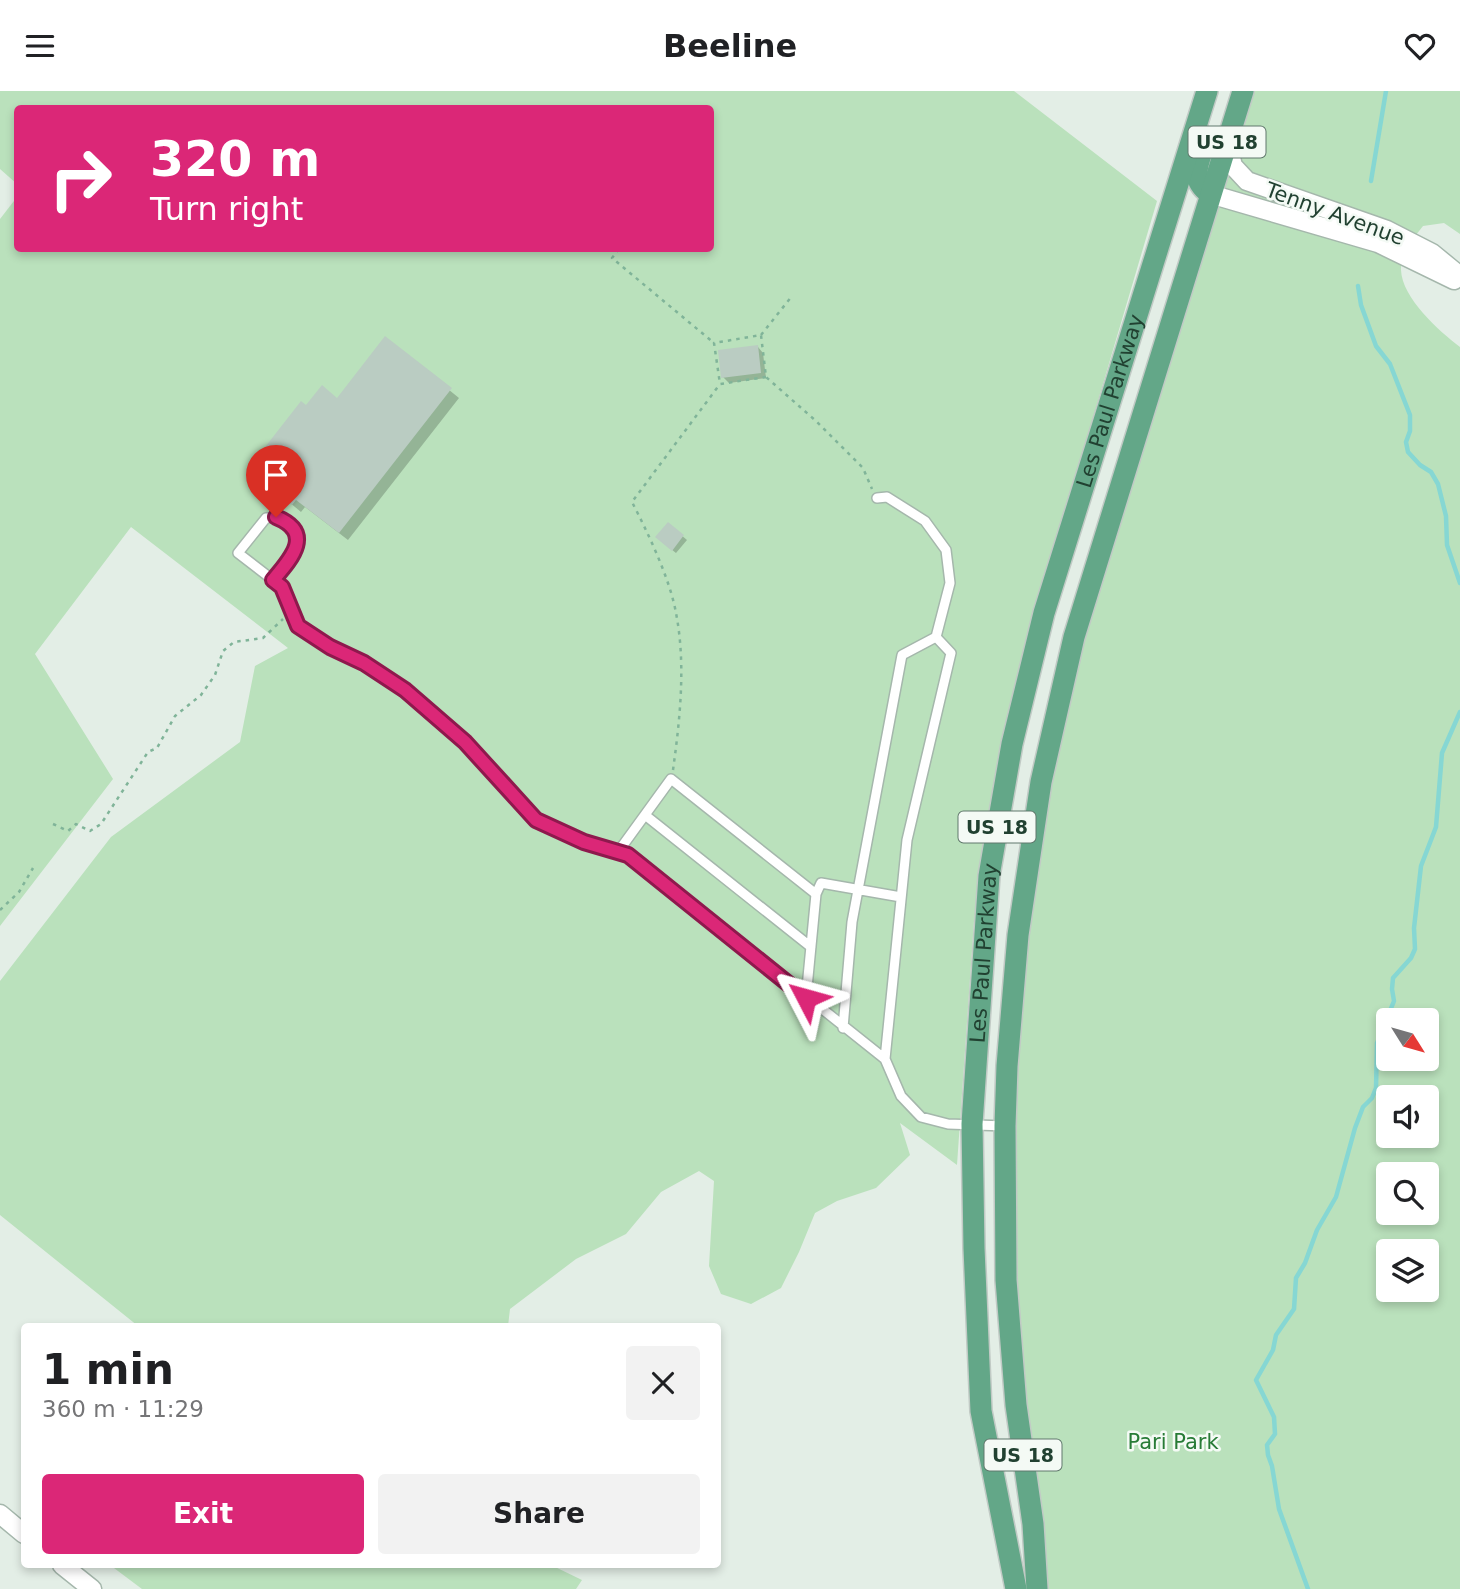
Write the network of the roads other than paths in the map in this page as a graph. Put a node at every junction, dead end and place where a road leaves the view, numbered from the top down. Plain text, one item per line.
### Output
1 (1207, 91) edge
2 (1220, 91) edge
3 (1243, 91) edge
4 (1227, 141) junction
5 (1210, 194) junction
6 (1460, 277) edge
7 (1460, 283) edge
8 (877, 498) road end
9 (273, 580) junction
10 (936, 637) junction
11 (645, 815) junction
12 (618, 852) junction
13 (858, 890) junction
14 (816, 894) junction
15 (901, 897) junction
16 (811, 947) junction
17 (806, 998) junction
18 (843, 1028) junction
19 (885, 1059) junction
20 (972, 1124) junction
21 (1005, 1126) junction
22 (0, 1514) edge
23 (21, 1532) edge
24 (66, 1568) edge
25 (92, 1589) edge
26 (1016, 1589) edge
27 (1037, 1589) edge

1 - 20 main road, Les Paul Parkway / US 18
2 - 5 main road
3 - 4 main road, Les Paul Parkway / US 18
4 - 5 main road, Les Paul Parkway / US 18
4 - 6 street, Tenny Avenue
5 - 7 street, Tenny Avenue
5 - 21 main road, Les Paul Parkway / US 18
8 - 10 lane
9 - 9 lane
9 - 12 lane
10 - 13 lane
10 - 15 lane
11 - 12 lane
11 - 14 lane
11 - 16 lane
12 - 17 lane
13 - 14 lane
13 - 15 lane
13 - 18 lane
14 - 16 lane
15 - 19 lane
16 - 17 lane
17 - 18 lane
18 - 19 lane
19 - 20 lane
20 - 21 lane
20 - 26 main road, Les Paul Parkway / US 18
21 - 27 main road, Les Paul Parkway / US 18
22 - 23 street
24 - 25 street

